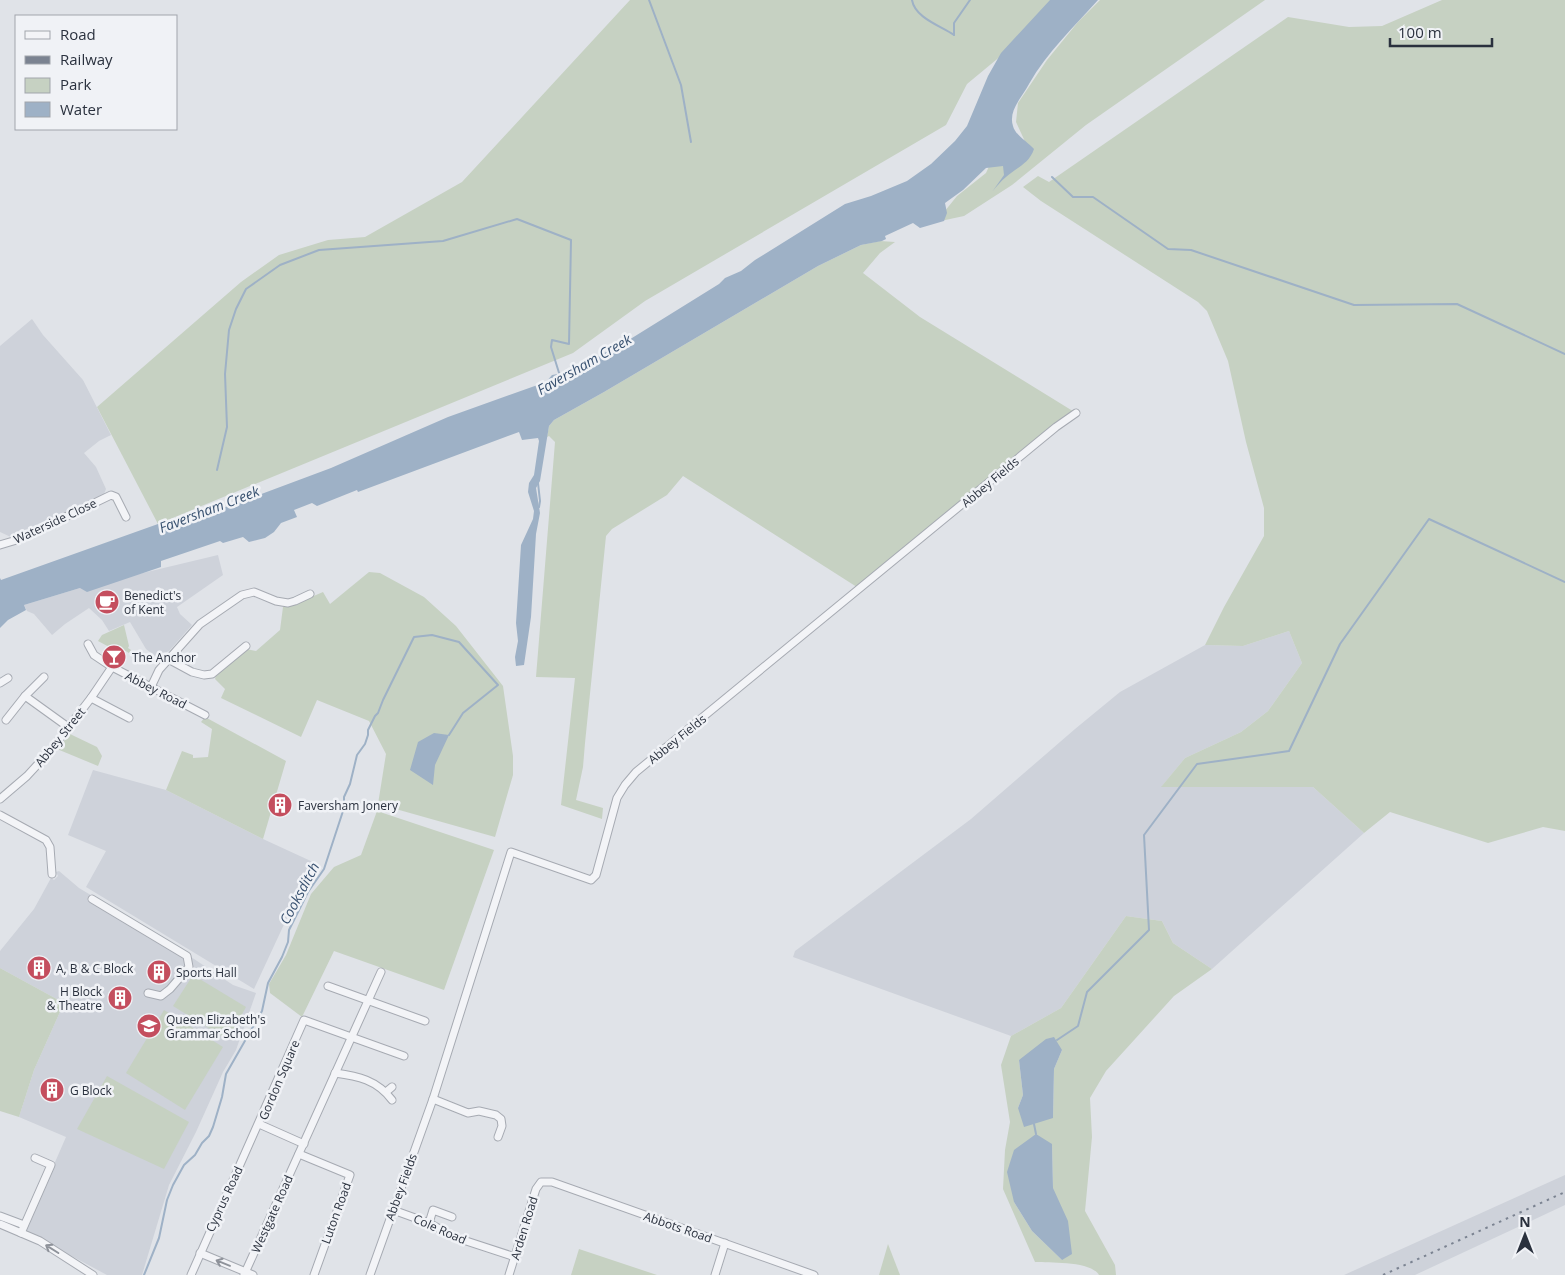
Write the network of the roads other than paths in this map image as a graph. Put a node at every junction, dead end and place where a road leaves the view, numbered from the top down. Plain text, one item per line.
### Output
1 (1076, 413) dead end
2 (126, 517) dead end
3 (0, 545) edge
4 (310, 594) dead end
5 (88, 644) dead end
6 (246, 646) dead end
7 (168, 659) junction
8 (112, 667) junction
9 (44, 677) dead end
10 (151, 687) junction
11 (25, 696) junction
12 (92, 698) junction
13 (205, 715) dead end
14 (129, 718) dead end
15 (6, 720) dead end
16 (68, 727) junction
17 (0, 799) edge
18 (0, 815) edge
19 (52, 870) dead end
20 (92, 899) dead end
21 (381, 972) dead end
22 (328, 986) dead end
23 (148, 994) dead end
24 (368, 1000) junction
25 (425, 1021) dead end
26 (352, 1037) junction
27 (404, 1056) dead end
28 (335, 1073) junction
29 (392, 1087) dead end
30 (386, 1092) junction
31 (433, 1099) junction
32 (392, 1100) dead end
33 (259, 1124) junction
34 (498, 1138) dead end
35 (304, 1144) junction
36 (299, 1154) junction
37 (35, 1158) dead end
38 (541, 1182) joint
39 (394, 1210) junction
40 (0, 1216) edge
41 (452, 1216) dead end
42 (429, 1223) junction
43 (0, 1224) edge
44 (22, 1229) junction
45 (725, 1243) junction
46 (200, 1253) junction
47 (515, 1257) junction
48 (245, 1274) edge
49 (93, 1275) edge
50 (191, 1275) edge
51 (253, 1275) edge
52 (314, 1275) edge
53 (370, 1275) edge
54 (509, 1275) edge
55 (715, 1275) edge
56 (814, 1275) edge

1 - 31 street, Abbey Fields
2 - 3 street, Waterside Close
4 - 7 street
5 - 8 street, Abbey Road
6 - 7 street
7 - 10 street
8 - 10 street, Abbey Road
8 - 12 street, Abbey Street
9 - 11 street
10 - 13 street, Abbey Road
11 - 15 street
11 - 16 street
12 - 14 street
12 - 16 street, Abbey Street
16 - 17 street, Abbey Street
18 - 19 street
20 - 23 street
21 - 24 street
22 - 24 street
24 - 25 street
24 - 26 street
26 - 27 street
26 - 28 street
26 - 33 street, Gordon Square
28 - 30 street
28 - 35 street
29 - 30 street
30 - 32 street
31 - 34 street
31 - 39 street, Abbey Fields
33 - 35 street, Gordon Square
33 - 46 street, Cyprus Road
35 - 36 street
36 - 48 street, Westgate Road
36 - 52 street, Luton Road
37 - 44 street
38 - 45 street, Abbots Road
38 - 47 street, Arden Road
39 - 42 street, Cole Road
39 - 53 street, Abbey Fields
40 - 44 street
41 - 42 street
42 - 47 street, Cole Road
43 - 44 street
49 -> 44 street
45 - 55 street
45 - 56 street, Abbots Road
48 -> 46 street
46 - 50 street, Cyprus Road
47 - 54 street, Arden Road
48 - 51 street

